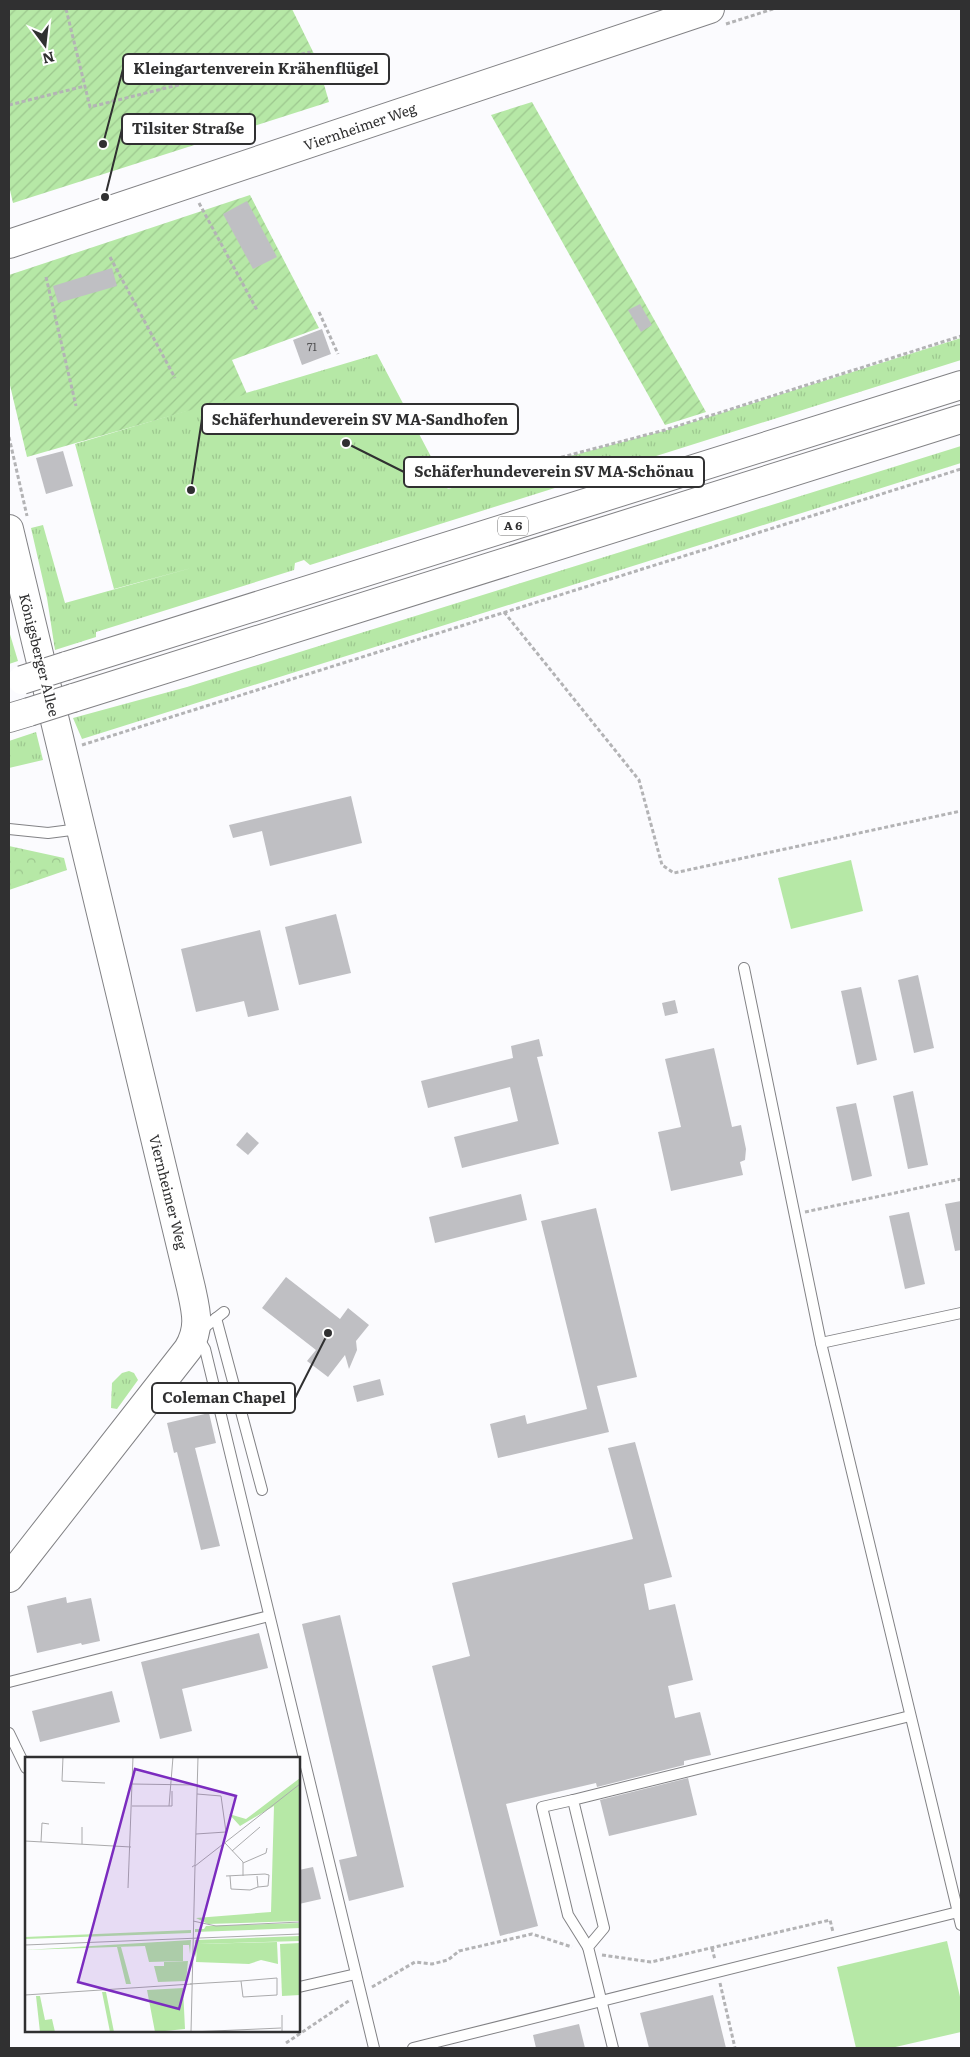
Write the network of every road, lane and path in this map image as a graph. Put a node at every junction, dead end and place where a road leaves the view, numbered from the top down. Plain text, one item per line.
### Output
1 (66, 9) edge
2 (710, 9) edge
3 (310, 52) dead end
4 (85, 86) junction
5 (9, 105) edge
6 (192, 183) junction
7 (9, 244) edge
8 (110, 257) dead end
9 (46, 277) dead end
10 (257, 310) dead end
11 (320, 312) dead end
12 (961, 336) edge
13 (338, 354) dead end
14 (174, 378) dead end
15 (961, 385) edge
16 (76, 406) dead end
17 (961, 419) edge
18 (9, 436) edge
19 (961, 469) edge
20 (448, 487) dead end
21 (17, 520) edge
22 (504, 612) junction
23 (15, 682) edge
24 (19, 715) edge
25 (62, 751) junction
26 (961, 811) edge
27 (9, 829) edge
28 (80, 829) junction
29 (744, 968) dead end
30 (961, 1179) edge
31 (795, 1214) junction
32 (961, 1313) edge
33 (212, 1322) junction
34 (822, 1343) junction
35 (262, 1490) dead end
36 (9, 1578) edge
37 (269, 1616) junction
38 (9, 1682) edge
39 (910, 1716) junction
40 (9, 1733) edge
41 (25, 1766) edge
42 (573, 1800) junction
43 (958, 1912) junction
44 (961, 1925) edge
45 (836, 1942) junction
46 (712, 1948) junction
47 (589, 1950) junction
48 (718, 1972) junction
49 (356, 1974) junction
50 (300, 1987) edge
51 (360, 1993) junction
52 (602, 2000) junction
53 (286, 2043) dead end
54 (374, 2048) edge
55 (412, 2048) edge
56 (613, 2048) edge
57 (735, 2048) edge

1 - 4 path
2 - 6 main road, Viernheimer Weg
3 - 4 path
4 - 5 path
6 - 7 main road, Viernheimer Weg
6 - 10 path
8 - 14 path
9 - 16 path
11 - 13 path
12 - 20 path
15 - 23 main road, A 6, bridge
17 - 24 main road, A 6, bridge
18 - 21 path
19 - 22 path
21 - 25 main road, Königsberger Allee
22 - 25 path
22 - 26 path
25 - 28 main road, Viernheimer Weg
27 - 28 lane
28 - 33 main road, Viernheimer Weg
29 - 31 lane
30 - 31 path
31 - 34 lane
32 - 34 lane
33 - 35 lane
33 - 36 main road
33 - 37 lane
34 - 39 lane
37 - 38 lane
37 - 49 lane
39 - 42 lane
39 - 43 lane
40 - 41 lane
42 - 47 lane
42 - 47 lane
43 - 44 lane
43 - 45 lane
45 - 46 path
45 - 48 lane
46 - 47 path
46 - 48 path
47 - 51 path
47 - 52 lane
48 - 52 lane
48 - 57 path
49 - 50 lane
49 - 51 lane
51 - 53 path
51 - 54 lane
52 - 55 lane
52 - 56 lane

